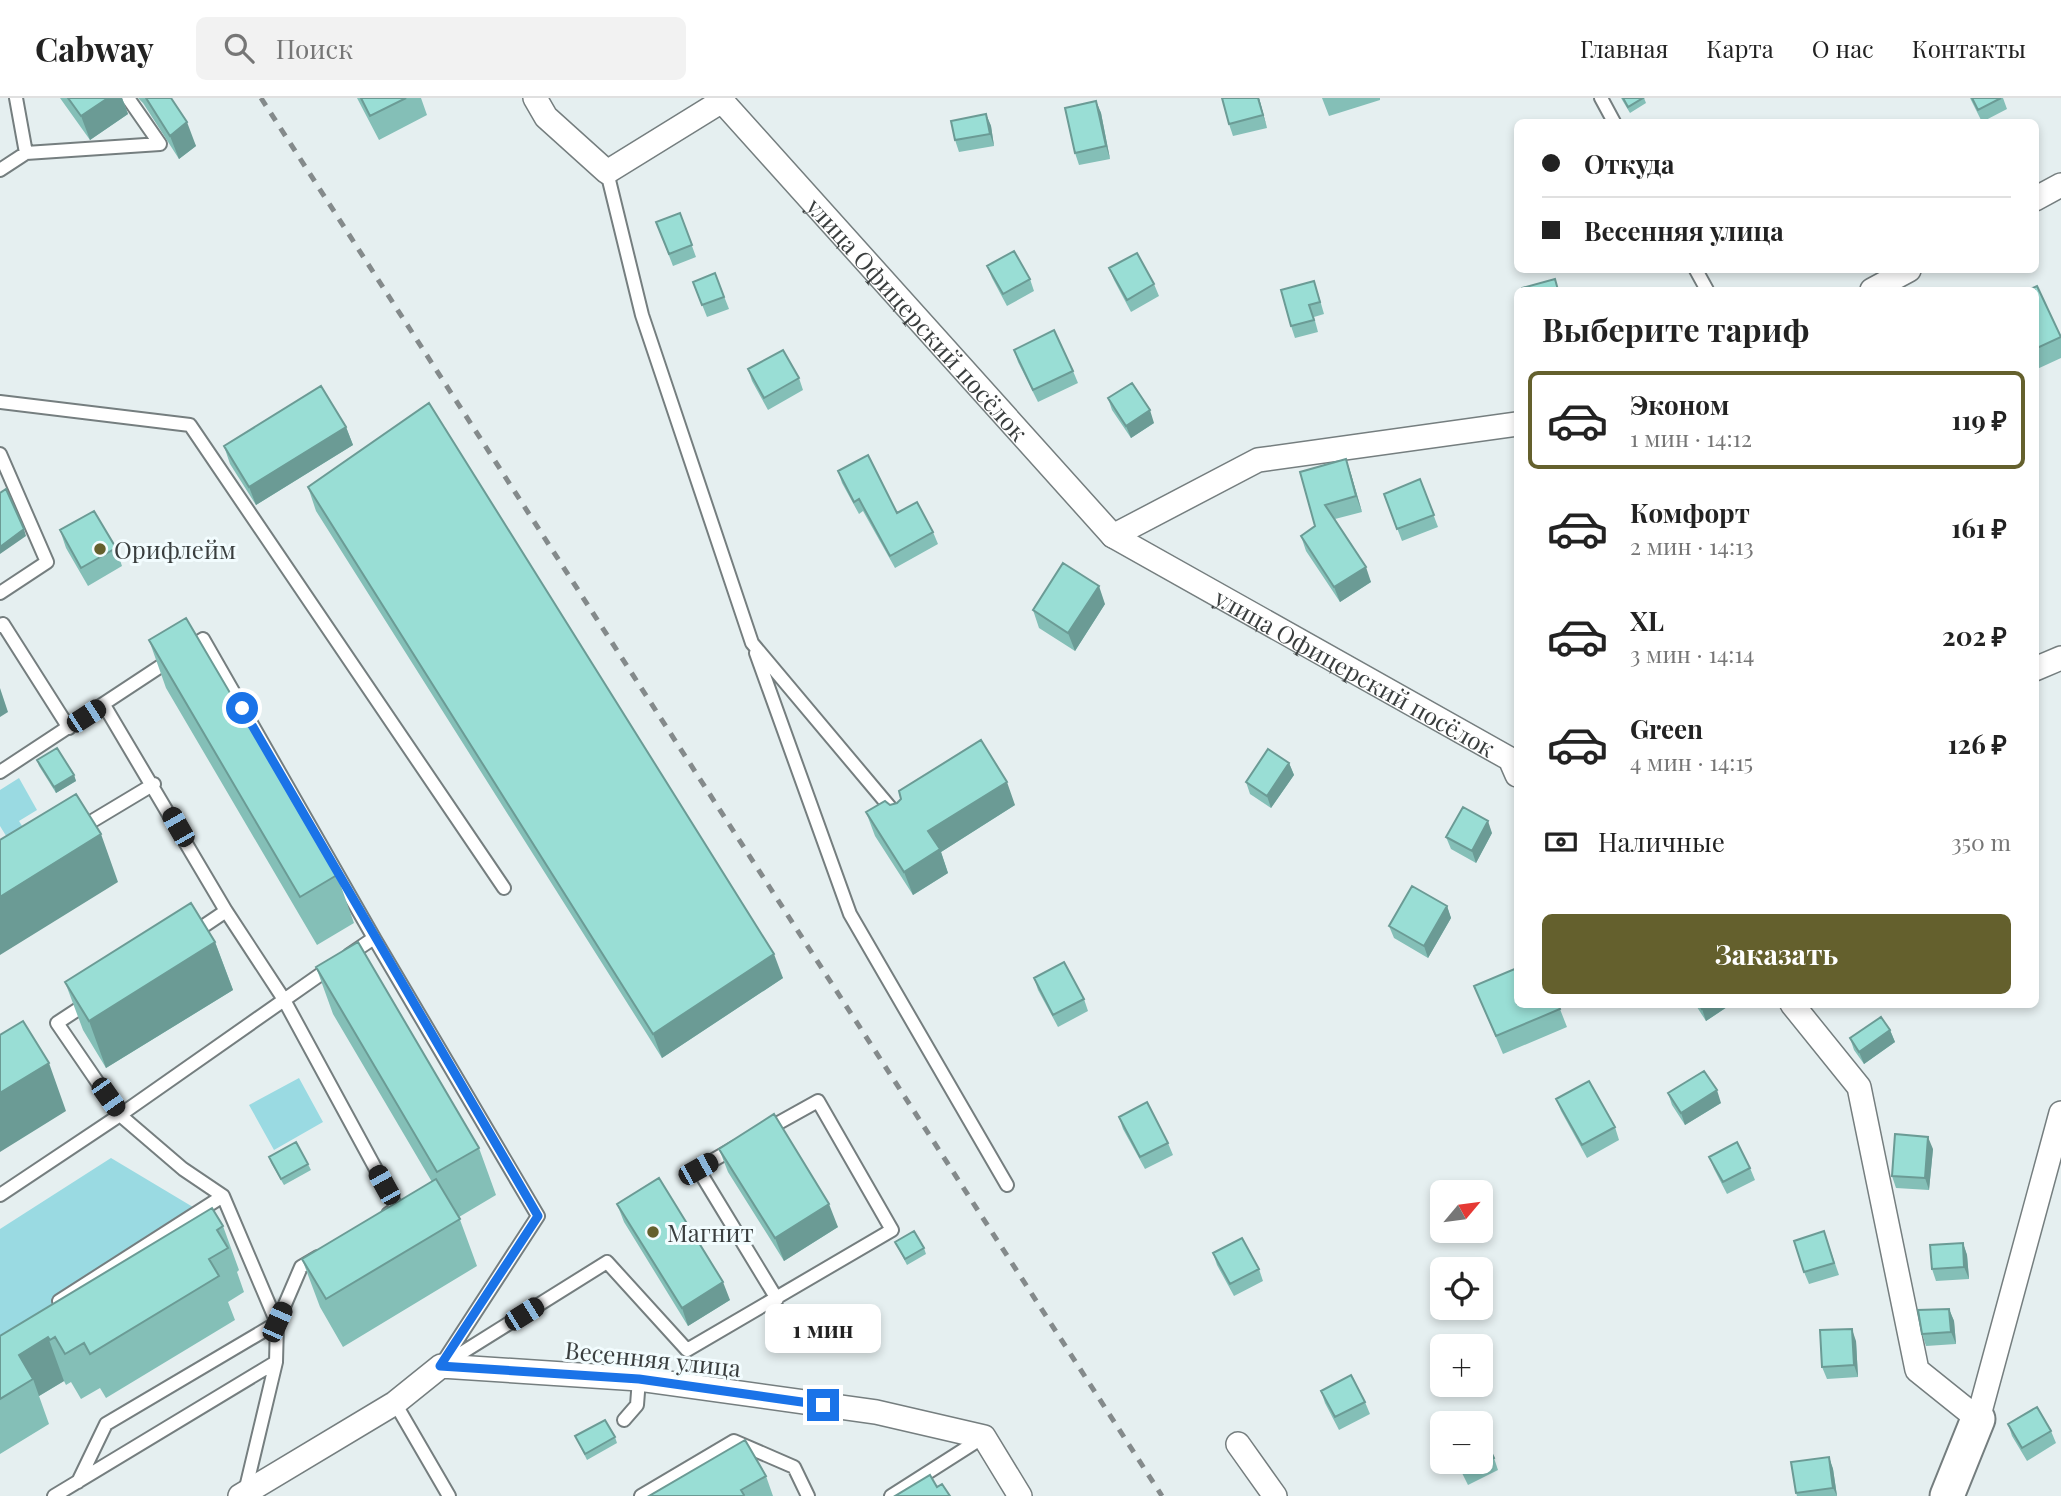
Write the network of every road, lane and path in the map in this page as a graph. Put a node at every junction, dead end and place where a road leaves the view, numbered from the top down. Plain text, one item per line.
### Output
1 (16, 98) edge
2 (128, 98) edge
3 (536, 98) edge
4 (1601, 98) edge
5 (722, 99) edge
6 (1612, 119) edge
7 (26, 153) junction
8 (0, 170) edge
9 (607, 172) junction
10 (2061, 185) edge
11 (2039, 197) edge
12 (1903, 273) edge
13 (1878, 287) edge
14 (0, 402) edge
15 (1514, 424) edge
16 (0, 454) edge
17 (1114, 536) junction
18 (0, 593) edge
19 (0, 626) edge
20 (752, 643) junction
21 (2061, 658) edge
22 (2039, 667) edge
23 (104, 705) junction
24 (69, 728) junction
25 (1514, 761) edge
26 (0, 772) edge
27 (153, 784) junction
28 (901, 820) edge
29 (71, 834) edge
30 (504, 888) dead end
31 (226, 911) junction
32 (374, 938) junction
33 (181, 941) edge
34 (102, 993) edge
35 (283, 998) junction
36 (1795, 1008) edge
37 (2061, 1113) edge
38 (120, 1115) junction
39 (758, 1135) edge
40 (746, 1142) edge
41 (2056, 1147) edge
42 (1007, 1185) dead end
43 (0, 1195) edge
44 (223, 1196) junction
45 (376, 1222) edge
46 (333, 1248) edge
47 (777, 1299) junction
48 (43, 1312) edge
49 (277, 1322) junction
50 (276, 1362) junction
51 (440, 1366) junction
52 (639, 1379) junction
53 (395, 1403) junction
54 (1978, 1419) junction
55 (624, 1420) dead end
56 (984, 1437) junction
57 (1238, 1444) dead end
58 (78, 1482) junction
59 (243, 1494) edge
60 (54, 1496) edge
61 (449, 1496) edge
62 (640, 1496) edge
63 (808, 1496) edge
64 (891, 1496) edge
65 (1020, 1496) edge
66 (1275, 1496) edge
67 (1947, 1496) edge

1 - 7 lane
2 - 7 lane
3 - 9 street
4 - 6 lane
5 - 9 street
5 - 17 street, улица Офицерский посёлок
7 - 8 lane
9 - 20 lane
10 - 11 street
12 - 13 street
14 - 30 lane
15 - 17 street
16 - 18 lane
17 - 25 street, улица Офицерский посёлок
19 - 24 lane
20 - 28 lane
20 - 42 lane
21 - 22 street
23 - 24 lane
23 - 27 lane
23 - 32 lane
24 - 26 lane
27 - 29 lane
27 - 31 lane
31 - 33 lane
31 - 35 lane
32 - 35 lane
32 - 51 lane
34 - 38 lane
35 - 38 lane
35 - 45 lane
36 - 54 street
37 - 41 street
38 - 43 lane
38 - 44 lane
39 - 47 lane
40 - 47 lane
41 - 54 street
44 - 48 lane
44 - 49 lane
46 - 49 lane
47 - 51 lane
49 - 50 lane
49 - 58 lane
50 - 58 lane
50 - 59 lane
51 - 52 street, Весенняя улица
51 - 53 street
52 - 55 lane
52 - 56 street, Весенняя улица
53 - 59 street
53 - 61 lane
54 - 67 street
56 - 64 lane
56 - 65 street
57 - 66 street
58 - 60 lane
62 - 63 lane

